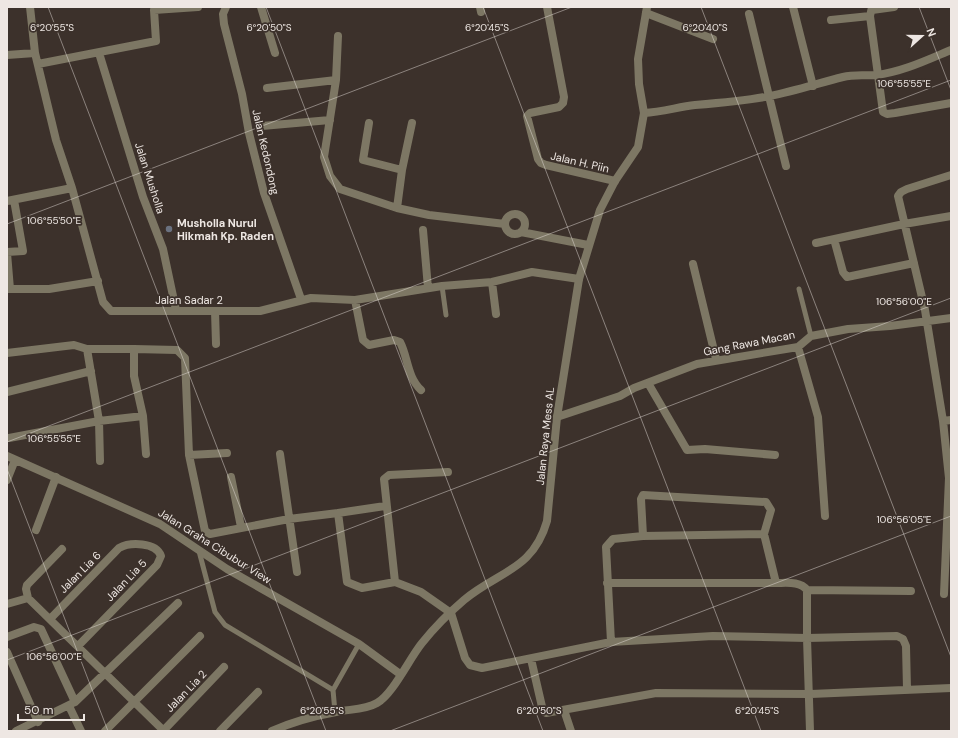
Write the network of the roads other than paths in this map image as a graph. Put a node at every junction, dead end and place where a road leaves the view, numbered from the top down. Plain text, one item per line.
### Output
1 (30, 7) edge
2 (198, 7) edge
3 (226, 7) edge
4 (261, 7) edge
5 (547, 7) edge
6 (792, 7) edge
7 (894, 7) edge
8 (173, 8) edge
9 (646, 10) edge
10 (871, 11) edge
11 (749, 14) dead end
12 (831, 20) dead end
13 (338, 36) dead end
14 (713, 39) dead end
15 (951, 50) edge
16 (35, 53) junction
17 (99, 53) junction
18 (275, 53) dead end
19 (7, 55) edge
20 (38, 64) junction
21 (877, 75) junction
22 (336, 80) junction
23 (814, 86) junction
24 (267, 88) dead end
25 (771, 96) junction
26 (951, 103) edge
27 (644, 113) junction
28 (330, 120) junction
29 (369, 123) dead end
30 (412, 123) dead end
31 (262, 126) dead end
32 (786, 166) dead end
33 (402, 170) junction
34 (951, 175) edge
35 (615, 181) junction
36 (72, 188) junction
37 (11, 200) edge
38 (397, 208) junction
39 (951, 216) edge
40 (505, 224) junction
41 (904, 224) junction
42 (423, 230) dead end
43 (521, 232) junction
44 (834, 239) junction
45 (816, 243) dead end
46 (588, 245) junction
47 (7, 253) edge
48 (914, 263) junction
49 (693, 264) dead end
50 (579, 279) junction
51 (98, 281) junction
52 (492, 282) junction
53 (442, 286) junction
54 (428, 288) junction
55 (8, 289) edge
56 (799, 289) dead end
57 (301, 299) junction
58 (355, 300) junction
59 (176, 310) junction
60 (215, 311) junction
61 (496, 314) dead end
62 (446, 316) dead end
63 (951, 318) edge
64 (927, 322) junction
65 (811, 336) junction
66 (216, 344) dead end
67 (798, 347) junction
68 (87, 348) junction
69 (134, 349) junction
70 (7, 353) edge
71 (716, 359) junction
72 (91, 371) junction
73 (648, 383) junction
74 (421, 390) dead end
75 (7, 392) edge
76 (143, 416) junction
77 (557, 417) junction
78 (947, 420) edge
79 (99, 421) junction
80 (9, 438) dead end
81 (227, 453) dead end
82 (146, 454) dead end
83 (280, 454) dead end
84 (189, 455) junction
85 (775, 455) dead end
86 (7, 456) edge
87 (15, 460) junction
88 (100, 461) dead end
89 (448, 472) dead end
90 (231, 477) dead end
91 (56, 478) junction
92 (7, 480) edge
93 (385, 506) junction
94 (338, 513) junction
95 (825, 516) dead end
96 (289, 519) junction
97 (241, 527) junction
98 (36, 530) dead end
99 (764, 534) junction
100 (643, 536) junction
101 (126, 545) joint
102 (62, 549) dead end
103 (199, 551) junction
104 (297, 572) dead end
105 (395, 582) junction
106 (607, 583) junction
107 (776, 583) junction
108 (807, 590) junction
109 (911, 591) dead end
110 (944, 594) dead end
111 (28, 598) junction
112 (178, 603) dead end
113 (7, 604) edge
114 (451, 613) junction
115 (51, 618) junction
116 (200, 636) dead end
117 (7, 638) edge
118 (807, 638) junction
119 (611, 642) junction
120 (359, 644) junction
121 (78, 646) junction
122 (7, 652) edge
123 (531, 659) junction
124 (224, 667) dead end
125 (105, 673) junction
126 (400, 674) junction
127 (907, 688) junction
128 (951, 688) edge
129 (333, 690) junction
130 (258, 692) dead end
131 (808, 694) junction
132 (135, 702) junction
133 (72, 704) junction
134 (564, 710) junction
135 (335, 712) junction
136 (36, 726) edge
137 (16, 731) edge
138 (81, 731) edge
139 (105, 731) edge
140 (163, 731) edge
141 (220, 731) edge
142 (272, 731) edge
143 (571, 731) edge
144 (810, 731) edge

1 - 16 street, Jalan Sadar 2
2 - 8 street
3 - 57 street, Jalan Kedondong
4 - 18 street
5 - 35 street, Jalan H. Piin
6 - 23 street
7 - 10 street
8 - 17 street
9 - 14 street
9 - 27 street, Jalan Raya Mess AL
10 - 12 street
10 - 21 street
11 - 25 street
13 - 22 street
15 - 21 street
16 - 19 street
16 - 20 street, Jalan Sadar 2
17 - 20 street
17 - 59 street, Jalan Musholla
20 - 36 street, Jalan Sadar 2
21 - 23 street
21 - 26 street
22 - 24 street
22 - 28 street
23 - 25 street
25 - 27 street
25 - 32 street
27 - 35 street, Jalan Raya Mess AL
28 - 31 street
28 - 38 street
29 - 33 street
30 - 33 street
33 - 38 street
34 - 41 street
35 - 46 street, Jalan Raya Mess AL
36 - 37 street
36 - 51 street, Jalan Sadar 2
37 - 47 street
38 - 40 street
39 - 41 street
40 - 43 street
40 - 43 street
41 - 44 street
41 - 48 street
42 - 54 street
43 - 46 street
44 - 45 street
44 - 48 street
46 - 50 street, Jalan Raya Mess AL
47 - 55 street
48 - 64 street
49 - 71 street
50 - 52 street, Jalan Sadar 2
50 - 77 street, Jalan Raya Mess AL
51 - 55 street
51 - 59 street, Jalan Sadar 2
52 - 53 street, Jalan Sadar 2
52 - 61 street
53 - 54 street, Jalan Sadar 2
53 - 62 lane
54 - 58 street, Jalan Sadar 2
56 - 65 lane
57 - 58 street, Jalan Sadar 2
57 - 60 street, Jalan Sadar 2
58 - 74 street
59 - 60 street, Jalan Sadar 2
60 - 66 street
63 - 64 street, Gang Rawa Macan
64 - 65 street, Gang Rawa Macan
64 - 78 street
65 - 67 street, Gang Rawa Macan
67 - 71 street, Gang Rawa Macan
67 - 95 street
68 - 69 street
68 - 70 street
68 - 72 street
69 - 76 street
69 - 84 street
71 - 73 street, Gang Rawa Macan
72 - 75 street
72 - 79 street
73 - 77 street, Gang Rawa Macan
73 - 85 street
76 - 79 street
76 - 82 street
77 - 114 street, Jalan Raya Mess AL
78 - 110 street
79 - 80 street
79 - 88 street
81 - 84 street
83 - 96 street
84 - 97 street
86 - 87 street, Jalan Graha Cibubur View
87 - 91 street, Jalan Graha Cibubur View
87 - 92 street
89 - 93 street
90 - 97 street
91 - 98 street
91 - 103 street, Jalan Graha Cibubur View
93 - 94 street
93 - 105 street
94 - 96 street
94 - 105 street
96 - 97 street
96 - 104 street
99 - 100 street
99 - 100 street
99 - 107 street
100 - 106 street
101 - 115 street, Jalan Lia 6
101 - 121 street, Jalan Lia 5
102 - 111 street
103 - 120 street, Jalan Graha Cibubur View
103 - 129 lane
105 - 114 street
106 - 107 street
106 - 119 street
107 - 108 street
108 - 109 street
108 - 118 street
111 - 113 street
111 - 115 street
112 - 125 street
114 - 123 street
114 - 126 street, Jalan Raya Mess AL
115 - 121 street
116 - 132 street
117 - 133 street
118 - 119 street
118 - 127 street
118 - 131 street
119 - 123 street
120 - 126 street, Jalan Graha Cibubur View
120 - 129 lane
121 - 125 street
122 - 136 street
123 - 134 street
124 - 140 street, Jalan Lia 2
125 - 132 street
125 - 133 street
126 - 135 street, Jalan Raya Mess AL
127 - 128 street
127 - 131 street
129 - 135 lane
130 - 141 street
131 - 134 street
131 - 144 street
132 - 139 street
132 - 140 street
133 - 136 street
133 - 138 street
134 - 143 street
135 - 142 street, Jalan Raya Mess AL
136 - 137 street

